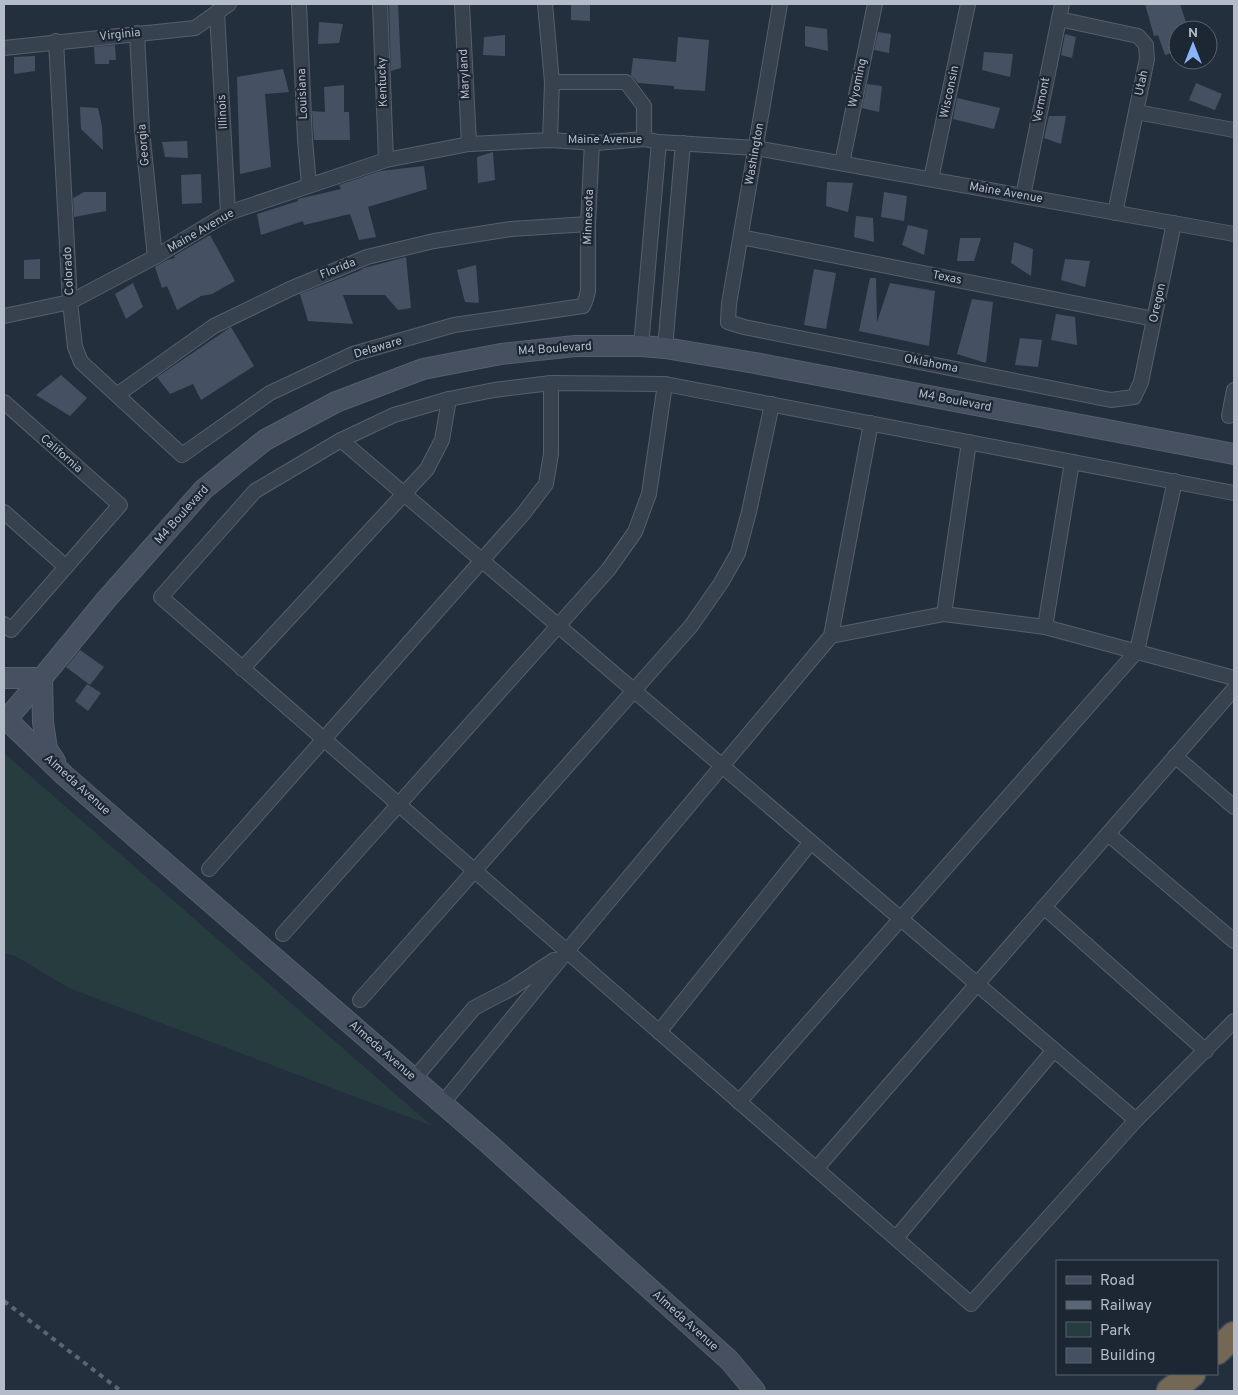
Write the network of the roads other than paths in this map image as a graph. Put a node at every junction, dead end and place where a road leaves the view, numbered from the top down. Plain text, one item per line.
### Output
1 (229, 4) edge
2 (299, 4) edge
3 (380, 4) edge
4 (462, 4) edge
5 (545, 4) edge
6 (780, 4) edge
7 (875, 4) edge
8 (968, 4) edge
9 (1062, 4) edge
10 (217, 12) junction
11 (1058, 19) junction
12 (137, 33) junction
13 (56, 41) junction
14 (4, 48) edge
15 (552, 82) junction
16 (1136, 112) junction
17 (1234, 130) edge
18 (644, 139) junction
19 (550, 140) junction
20 (592, 142) junction
21 (659, 142) junction
22 (683, 142) junction
23 (469, 144) junction
24 (756, 148) junction
25 (386, 160) junction
26 (842, 163) junction
27 (931, 179) junction
28 (309, 185) junction
29 (1023, 196) junction
30 (228, 213) junction
31 (1115, 213) junction
32 (1174, 223) junction
33 (588, 224) junction
34 (1234, 234) edge
35 (741, 238) junction
36 (156, 258) junction
37 (588, 292) joint
38 (70, 302) junction
39 (730, 304) joint
40 (4, 316) edge
41 (1154, 319) junction
42 (641, 346) junction
43 (665, 348) junction
44 (1142, 382) joint
45 (551, 383) junction
46 (665, 384) junction
47 (1234, 390) edge
48 (118, 394) junction
49 (450, 399) junction
50 (4, 402) edge
51 (772, 404) junction
52 (1229, 416) dead end
53 (871, 423) junction
54 (341, 440) junction
55 (969, 442) junction
56 (1234, 454) edge
57 (182, 455) joint
58 (1072, 462) junction
59 (1175, 481) junction
60 (1234, 492) edge
61 (404, 494) junction
62 (4, 512) edge
63 (482, 561) junction
64 (66, 567) junction
65 (944, 614) junction
66 (558, 626) junction
67 (7, 627) edge
68 (1045, 627) junction
69 (831, 636) junction
70 (1137, 652) junction
71 (242, 669) junction
72 (4, 678) edge
73 (42, 678) junction
74 (1234, 678) edge
75 (1234, 689) edge
76 (633, 690) junction
77 (5, 718) edge
78 (324, 740) junction
79 (1175, 756) junction
80 (722, 766) junction
81 (64, 775) junction
82 (398, 805) junction
83 (1234, 807) edge
84 (1108, 834) junction
85 (811, 842) junction
86 (209, 869) dead end
87 (474, 871) junction
88 (1044, 907) junction
89 (901, 919) junction
90 (283, 934) dead end
91 (1234, 941) edge
92 (567, 952) junction
93 (977, 984) junction
94 (360, 1000) dead end
95 (1234, 1021) edge
96 (659, 1032) junction
97 (1054, 1050) junction
98 (1206, 1051) junction
99 (414, 1079) junction
100 (739, 1102) junction
101 (442, 1104) junction
102 (1136, 1120) junction
103 (816, 1168) junction
104 (896, 1238) junction
105 (1234, 1335) edge
106 (1218, 1350) edge
107 (1191, 1375) edge
108 (755, 1391) edge
109 (1170, 1391) edge

1 - 10 street, Virginia
2 - 28 street, Louisiana
3 - 25 street, Kentucky
4 - 23 street, Maryland
5 - 15 street
6 - 24 street, Washington
7 - 26 street, Wyoming
8 - 27 street, Wisconsin
9 - 11 street, Vermont
10 - 12 street, Virginia
10 - 30 street, Illinois
11 - 16 street, Utah
11 - 29 street, Vermont
12 - 13 street, Virginia
12 - 36 street, Georgia
13 - 14 street, Virginia
13 - 38 street, Colorado
15 - 18 street
15 - 19 street
16 - 17 street
16 - 31 street, Utah
18 - 20 street, Maine Avenue
18 - 21 street, Maine Avenue
19 - 20 street, Maine Avenue
19 - 23 street, Maine Avenue
20 - 33 street, Minnesota
21 - 22 street, Maine Avenue
21 - 42 street
22 - 24 street, Maine Avenue
22 - 43 street
23 - 25 street, Maine Avenue
24 - 26 street, Maine Avenue
24 - 35 street, Washington
25 - 28 street, Maine Avenue
26 - 27 street, Maine Avenue
27 - 29 street, Maine Avenue
28 - 30 street, Maine Avenue
29 - 31 street, Maine Avenue
30 - 36 street, Maine Avenue
31 - 32 street, Maine Avenue
32 - 34 street, Maine Avenue
32 - 41 street, Oregon
33 - 37 street, Minnesota
33 - 48 street, Florida
35 - 39 street, Washington
35 - 41 street, Texas
36 - 38 street, Maine Avenue
37 - 57 street, Delaware
38 - 40 street, Maine Avenue
38 - 48 street, Colorado
39 - 44 street, Oklahoma
41 - 44 street, Oregon
42 - 43 street, M4 Boulevard
42 - 73 street, M4 Boulevard
43 - 56 street, M4 Boulevard
45 - 46 street
45 - 49 street
45 - 63 street
46 - 51 street
46 - 66 street
47 - 52 street
48 - 57 street, Colorado
49 - 54 street
49 - 61 street
50 - 64 street, California
51 - 53 street
51 - 76 street
53 - 55 street
53 - 69 street
54 - 61 street
54 - 71 street
55 - 58 street
55 - 65 street
58 - 59 street
58 - 68 street
59 - 60 street
59 - 70 street
61 - 63 street
61 - 71 street
62 - 64 street
63 - 66 street
63 - 78 street
64 - 67 street
65 - 68 street
65 - 69 street
66 - 76 street
66 - 82 street
68 - 70 street
69 - 80 street
70 - 74 street
70 - 89 street
71 - 78 street
72 - 73 street
73 - 77 street, M4 Boulevard
73 - 81 street
75 - 79 street
76 - 80 street
76 - 87 street
77 - 81 street, Almeda Avenue
78 - 82 street
78 - 86 street
79 - 83 street
79 - 84 street
80 - 85 street
80 - 92 street
81 - 99 street, Almeda Avenue
82 - 87 street
82 - 90 street
84 - 88 street
84 - 91 street
85 - 89 street
85 - 96 street
87 - 92 street
87 - 94 street
88 - 93 street
88 - 98 street
89 - 93 street
89 - 100 street
92 - 96 street
92 - 99 street
92 - 101 street
93 - 97 street
93 - 103 street
95 - 98 street
96 - 100 street
97 - 102 street
97 - 104 street
98 - 102 street
99 - 101 street, Almeda Avenue
100 - 103 street
101 - 108 street, Almeda Avenue
102 - 104 street
103 - 104 street
105 - 106 highway
107 - 109 highway

